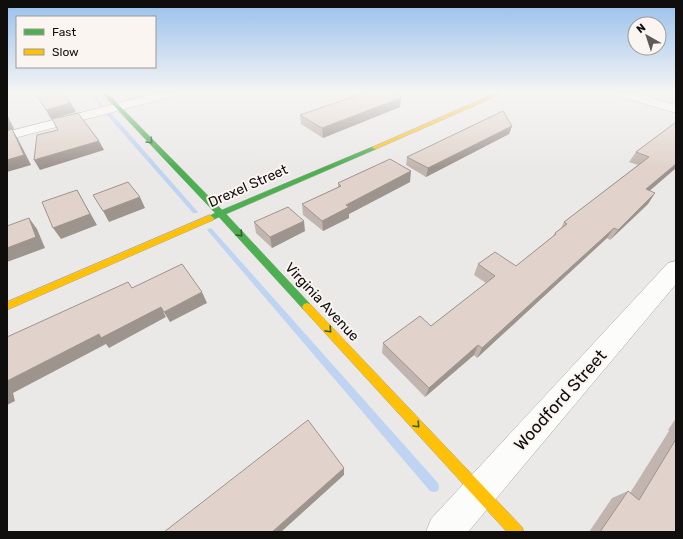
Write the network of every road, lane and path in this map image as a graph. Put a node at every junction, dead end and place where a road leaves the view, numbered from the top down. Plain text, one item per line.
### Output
1 (75, 118) edge
2 (128, 118) edge
3 (441, 118) edge
4 (7, 136) edge
5 (220, 213) junction
6 (676, 269) edge
7 (7, 306) edge
8 (479, 492) junction
9 (444, 532) edge
10 (517, 532) edge

1 - 4 street
2 -> 5 street, Virginia Avenue
3 - 5 street, Drexel Street
5 - 7 street, Drexel Street
5 -> 8 street, Virginia Avenue
6 - 8 street, Woodford Street
8 - 9 street, Woodford Street
8 - 10 street, Virginia Avenue

